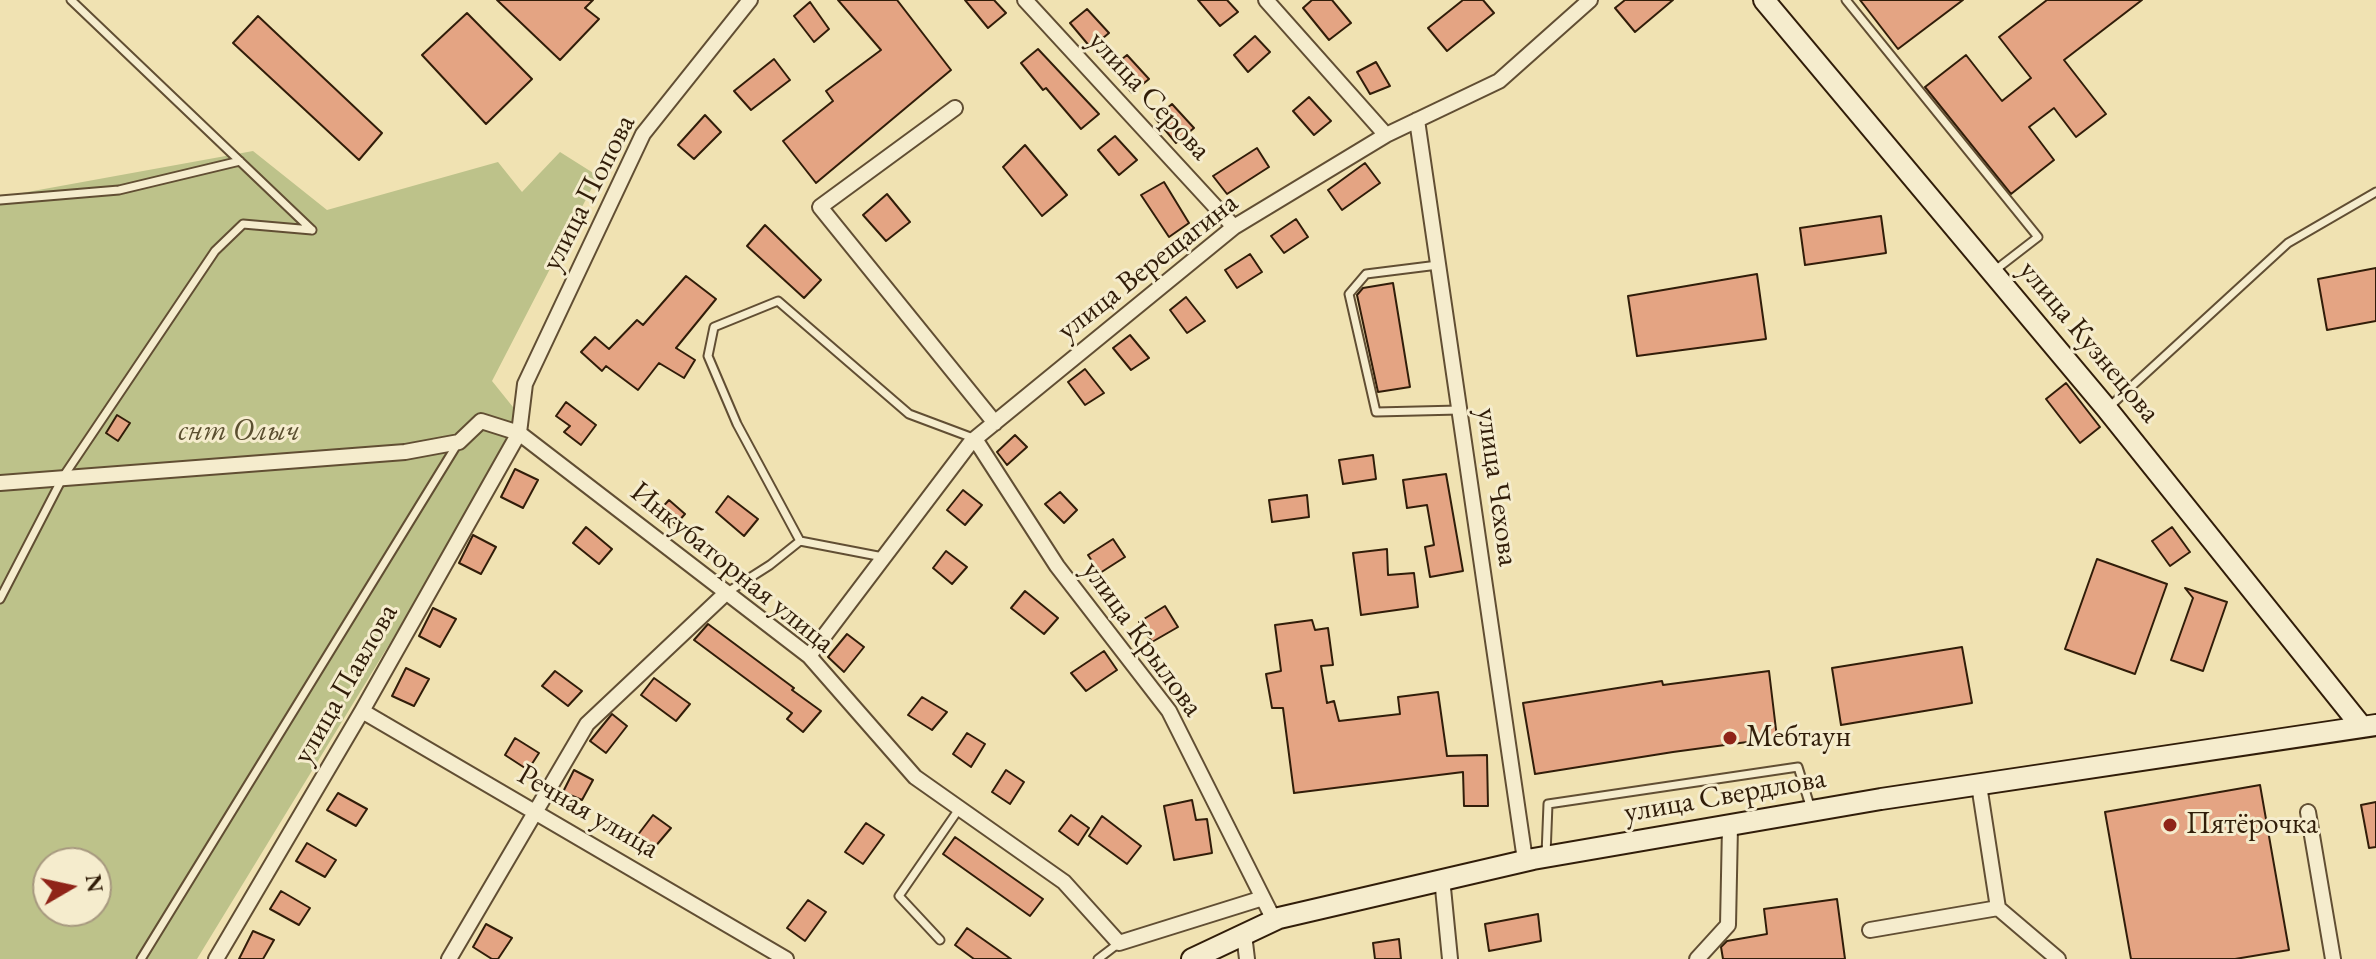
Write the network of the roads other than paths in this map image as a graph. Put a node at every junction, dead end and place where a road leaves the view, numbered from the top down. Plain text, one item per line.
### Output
1 (71, 0) edge
2 (750, 0) edge
3 (1025, 0) edge
4 (1266, 0) edge
5 (1590, 0) edge
6 (1764, 0) edge
7 (1846, 0) edge
8 (955, 108) dead end
9 (1417, 120) junction
10 (1386, 135) junction
11 (240, 161) junction
12 (2376, 192) edge
13 (0, 200) edge
14 (1234, 227) junction
15 (1438, 265) junction
16 (1992, 273) junction
17 (2107, 409) junction
18 (1459, 410) junction
19 (995, 423) junction
20 (519, 433) junction
21 (975, 439) junction
22 (459, 442) junction
23 (63, 477) junction
24 (0, 483) edge
25 (800, 541) junction
26 (884, 557) junction
27 (726, 593) junction
28 (0, 599) edge
29 (809, 656) junction
30 (362, 711) junction
31 (2369, 726) edge
32 (1979, 785) junction
33 (959, 809) junction
34 (536, 811) junction
35 (1811, 812) junction
36 (2308, 812) dead end
37 (1730, 826) junction
38 (1535, 858) junction
39 (1442, 878) junction
40 (1263, 898) junction
41 (1998, 908) junction
42 (1274, 920) junction
43 (1870, 930) dead end
44 (1244, 934) junction
45 (940, 940) dead end
46 (1119, 943) junction
47 (141, 959) edge
48 (216, 959) edge
49 (449, 959) edge
50 (786, 959) edge
51 (1098, 959) edge
52 (1192, 959) edge
53 (1247, 959) edge
54 (1450, 959) edge
55 (1697, 959) edge
56 (2058, 959) edge
57 (2333, 959) edge

1 - 11 lane
2 - 20 street, улица Попова
3 - 14 street, улица Серова
4 - 10 street
5 - 9 street, улица Верещагина
6 - 16 main road, улица Кузнецова
7 - 16 lane
8 - 19 street
9 - 10 street, улица Верещагина
9 - 15 street, улица Чехова
10 - 14 street, улица Верещагина
11 - 13 lane
11 - 23 lane
12 - 17 lane
14 - 19 street, улица Верещагина
15 - 18 street, улица Чехова
15 - 18 lane
16 - 17 main road, улица Кузнецова
17 - 31 main road, улица Кузнецова
18 - 38 street, улица Чехова
19 - 21 street, улица Верещагина
20 - 22 street
20 - 27 street, Инкубаторная улица
20 - 30 street, улица Павлова
21 - 25 lane
21 - 26 street, улица Верещагина
21 - 40 street, улица Крылова
22 - 23 street
22 - 47 lane
23 - 24 street
23 - 28 lane
25 - 26 lane
25 - 27 lane
26 - 29 street, улица Верещагина
27 - 29 street, Инкубаторная улица
27 - 34 street
29 - 33 street, Инкубаторная улица
30 - 34 street, Речная улица
30 - 48 street, улица Павлова
31 - 32 main road, улица Свердлова
32 - 35 main road, улица Свердлова
32 - 41 street
33 - 45 lane
33 - 46 street, Инкубаторная улица
34 - 49 street
34 - 50 street, Речная улица
35 - 37 main road, улица Свердлова
35 - 38 lane
36 - 57 street
37 - 38 main road, улица Свердлова
37 - 55 street
38 - 39 main road, улица Свердлова
39 - 42 main road, улица Свердлова
39 - 54 street
40 - 42 street, улица Крылова
40 - 46 street
41 - 43 street
41 - 56 street
42 - 44 main road, улица Свердлова
44 - 52 main road, улица Свердлова
44 - 53 street
46 - 51 lane

